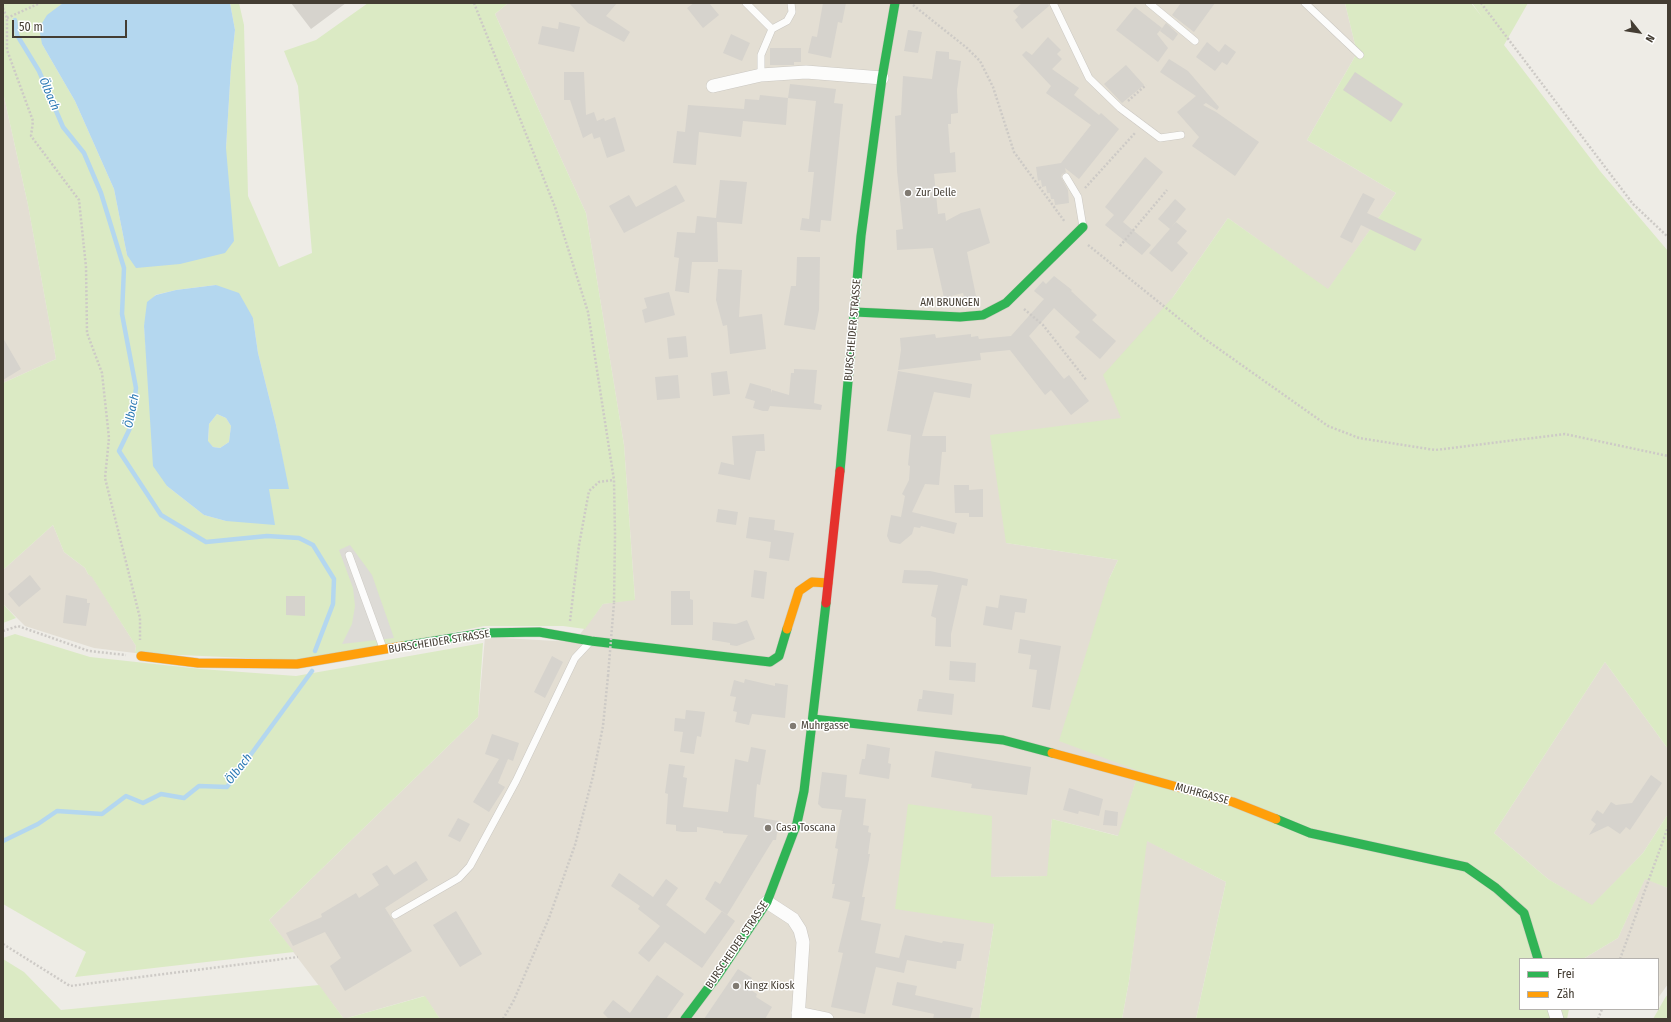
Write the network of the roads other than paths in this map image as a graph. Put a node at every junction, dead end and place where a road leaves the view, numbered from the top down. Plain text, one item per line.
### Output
1 (746, 3) edge
2 (791, 3) edge
3 (895, 3) edge
4 (1054, 3) edge
5 (1149, 3) edge
6 (1305, 3) edge
7 (772, 29) junction
8 (1195, 41) dead end
9 (1360, 56) dead end
10 (761, 75) junction
11 (882, 78) junction
12 (713, 86) dead end
13 (1181, 135) dead end
14 (1066, 177) dead end
15 (1083, 227) joint
16 (855, 312) junction
17 (349, 555) dead end
18 (828, 583) junction
19 (591, 641) junction
20 (383, 651) junction
21 (141, 656) road end
22 (813, 719) junction
23 (766, 902) junction
24 (395, 915) dead end
25 (1538, 958) edge
26 (798, 1016) edge
27 (685, 1019) edge
28 (827, 1019) edge

1 - 7 lane
2 - 7 lane
3 - 11 street, BURSCHEIDER STRASSE
4 - 13 lane
5 - 8 lane
6 - 9 lane
7 - 10 lane
10 - 11 street
10 - 12 street
11 - 16 street, BURSCHEIDER STRASSE
14 - 15 lane
15 - 16 street, AM BRUNGEN
16 - 18 street, BURSCHEIDER STRASSE
17 - 20 lane
18 - 19 street, BURSCHEIDER STRASSE
18 - 22 street, BURSCHEIDER STRASSE
19 - 20 street, BURSCHEIDER STRASSE
19 - 24 lane
20 - 21 street, BURSCHEIDER STRASSE
22 - 23 street, BURSCHEIDER STRASSE
22 - 25 street, MUHRGASSE
23 - 26 street
23 - 27 street, BURSCHEIDER STRASSE
26 - 28 street

